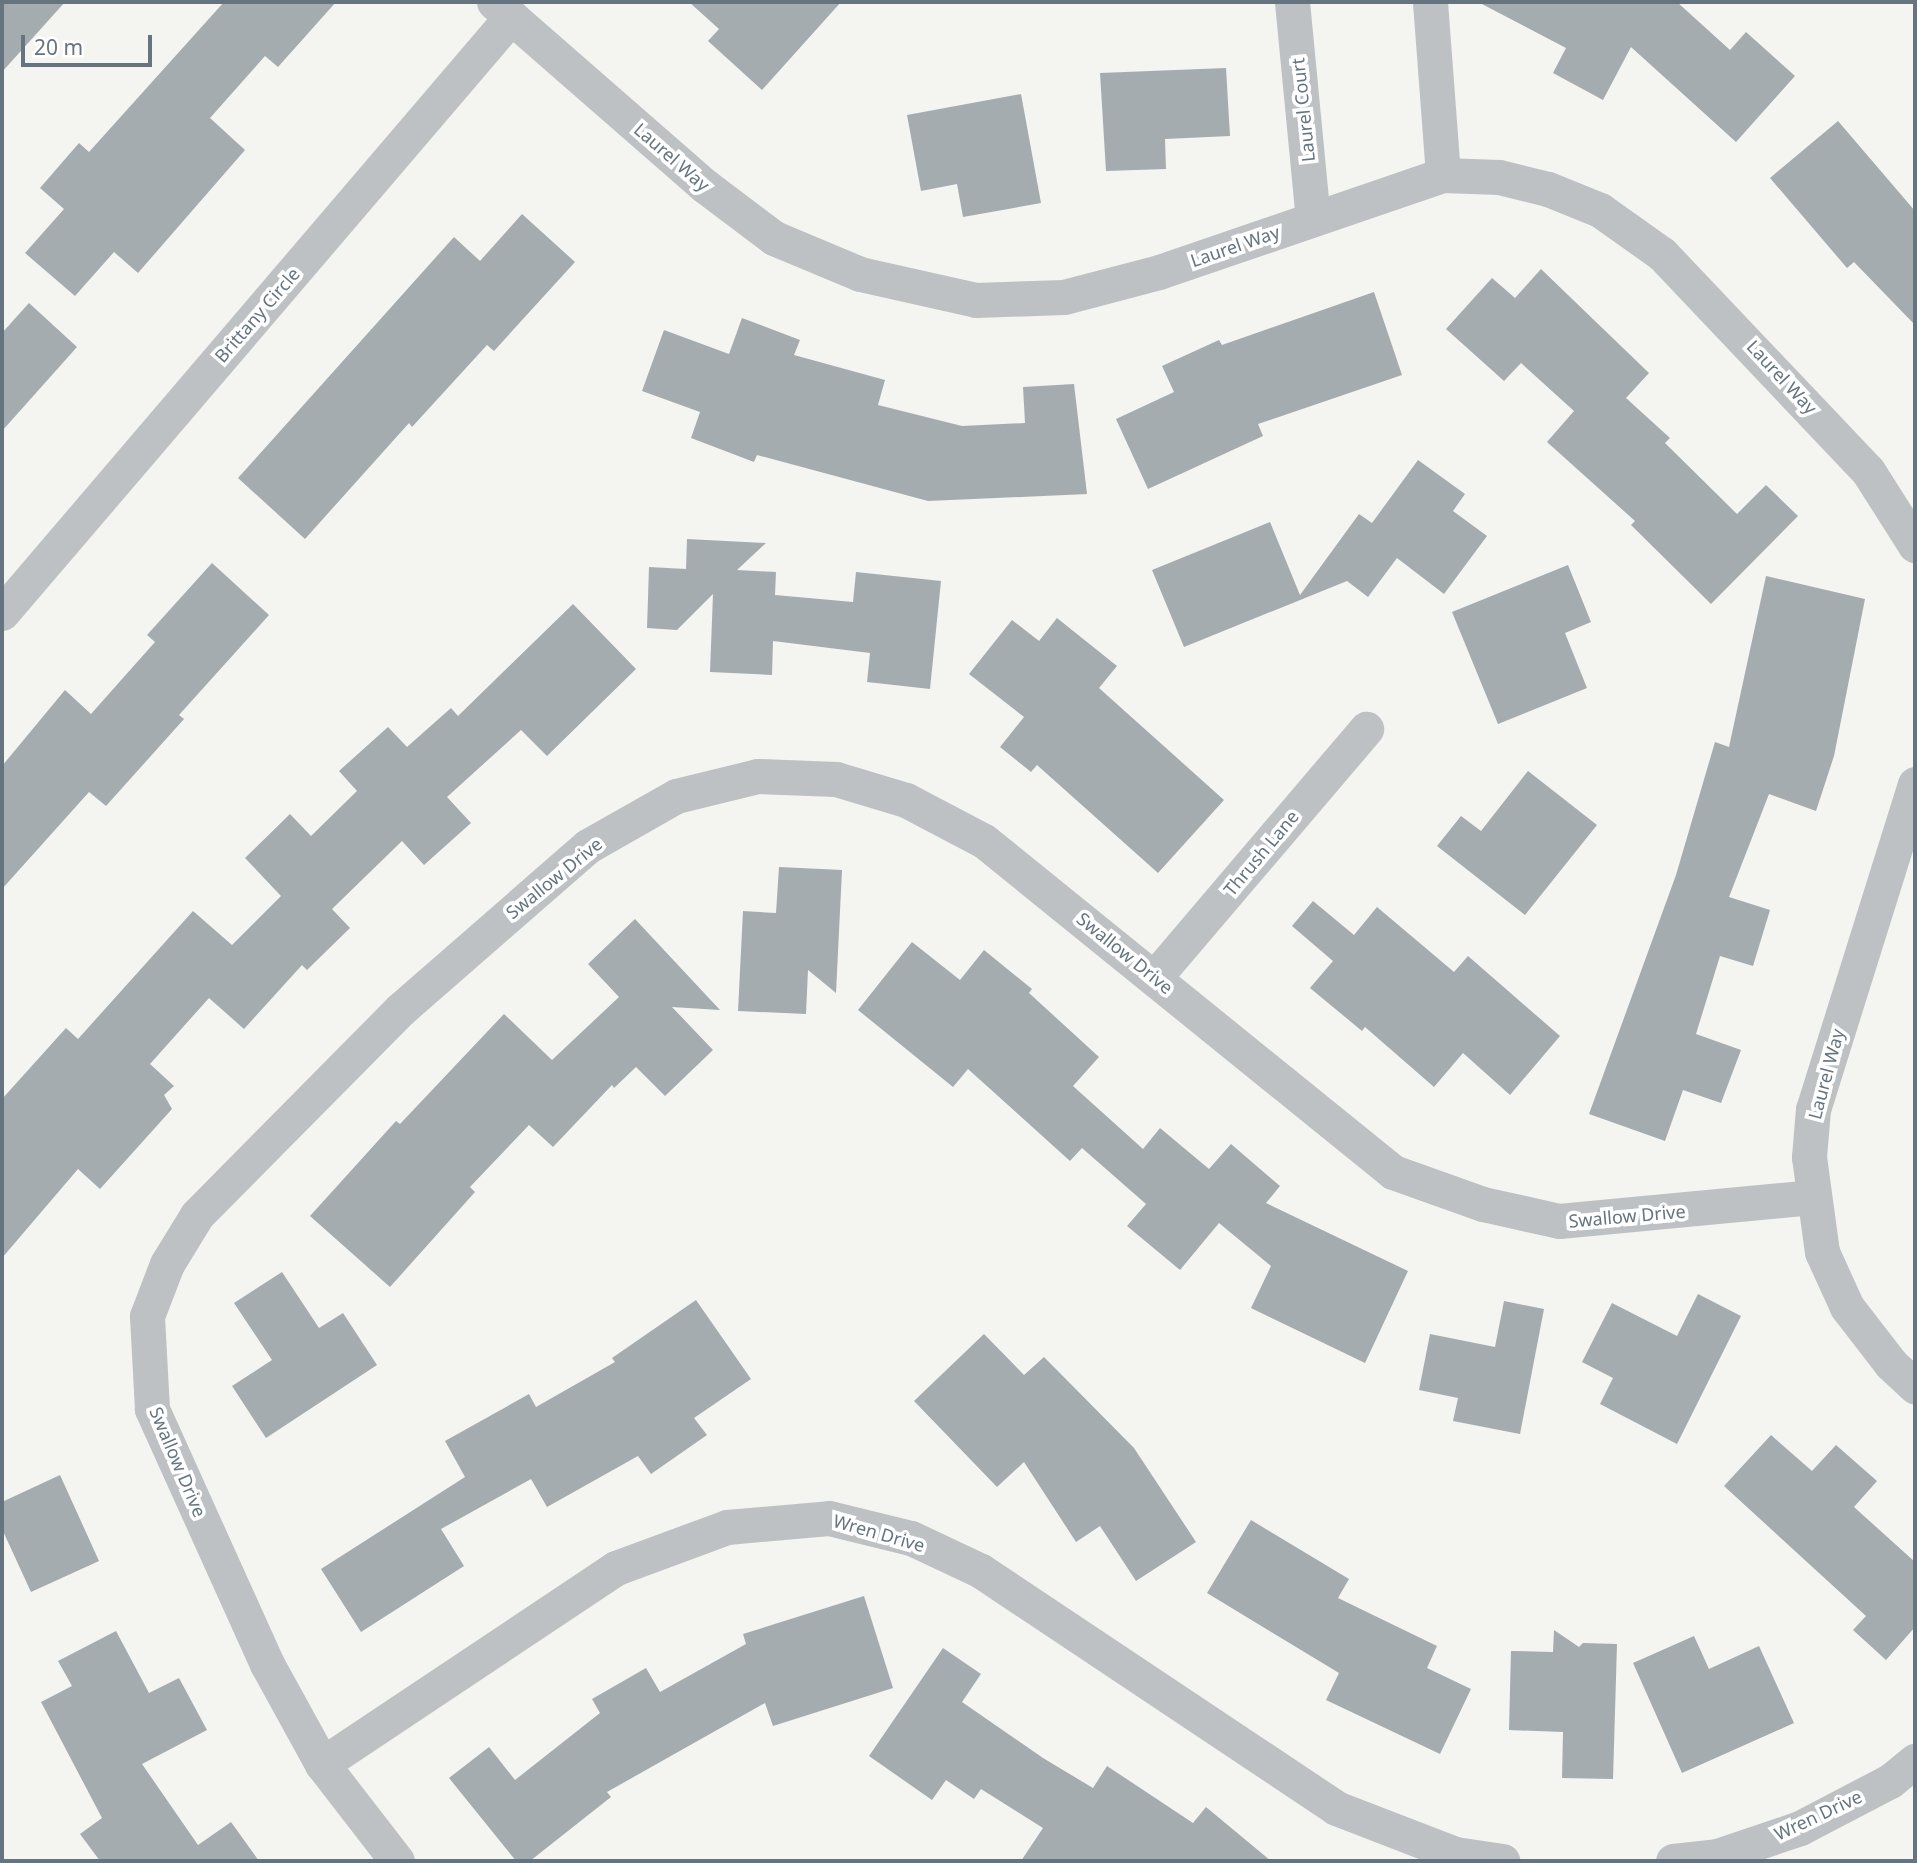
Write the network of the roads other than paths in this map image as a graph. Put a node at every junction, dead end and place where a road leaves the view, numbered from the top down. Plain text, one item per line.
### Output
1 (1292, 2) edge
2 (1430, 2) edge
3 (503, 10) edge
4 (1443, 175) junction
5 (1314, 219) junction
6 (1915, 545) edge
7 (2, 613) edge
8 (1366, 729) dead end
9 (1915, 784) edge
10 (1155, 977) junction
11 (1812, 1197) junction
12 (1915, 1386) edge
13 (1915, 1760) edge
14 (322, 1764) junction
15 (397, 1861) edge
16 (1502, 1861) edge
17 (1673, 1861) edge

1 - 5 street, Laurel Court
2 - 4 street
3 - 5 street, Laurel Way
3 - 7 street, Brittany Circle
4 - 5 street, Laurel Way
4 - 6 street, Laurel Way
8 - 10 street, Thrush Lane
9 - 11 street, Laurel Way
10 - 11 street, Swallow Drive
10 - 14 street, Swallow Drive
11 - 12 street, Laurel Way
13 - 17 street, Wren Drive
14 - 15 street, Swallow Drive
14 - 16 street, Wren Drive

